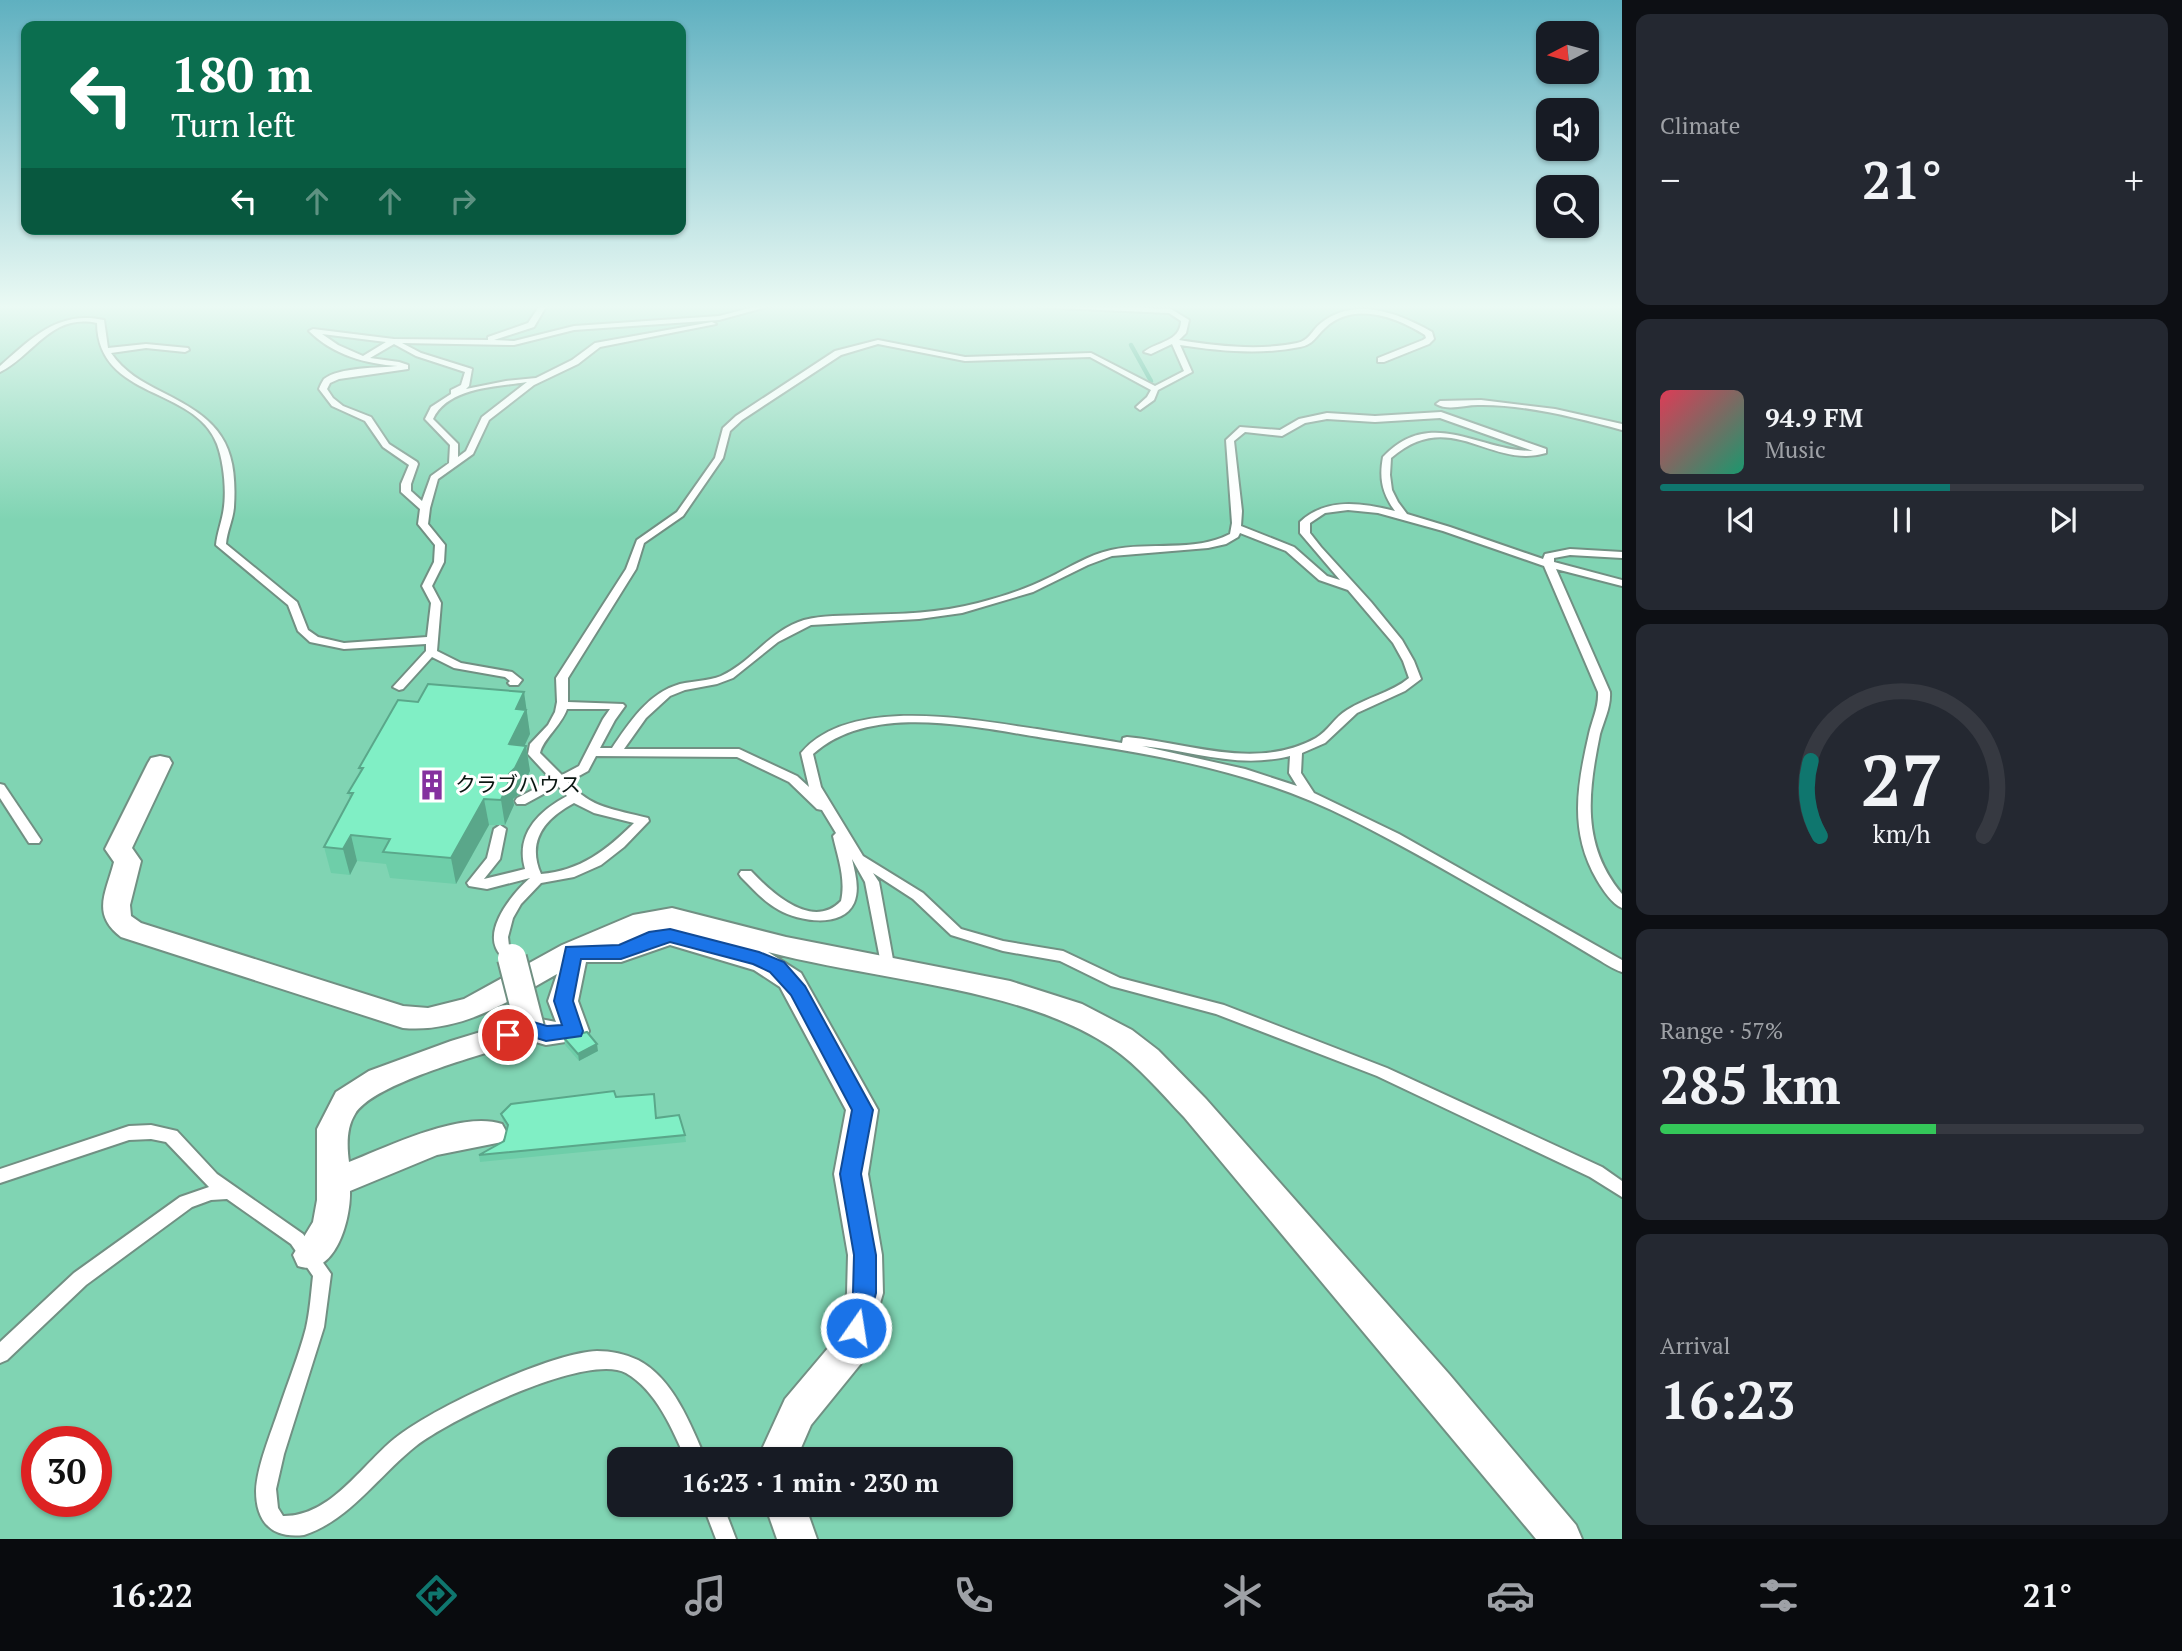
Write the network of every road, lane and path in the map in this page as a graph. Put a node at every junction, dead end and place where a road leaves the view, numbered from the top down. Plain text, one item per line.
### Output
1 (132, 377) edge
2 (335, 377) edge
3 (467, 377) edge
4 (542, 377) edge
5 (545, 377) edge
6 (802, 377) edge
7 (1131, 377) edge
8 (1178, 377) edge
9 (1154, 389) junction
10 (441, 400) junction
11 (1440, 404) dead end
12 (1140, 407) dead end
13 (1622, 427) edge
14 (453, 465) junction
15 (425, 508) junction
16 (1405, 517) junction
17 (1237, 528) junction
18 (1622, 555) edge
19 (1549, 565) junction
20 (1622, 583) edge
21 (1351, 587) junction
22 (431, 646) junction
23 (514, 683) dead end
24 (398, 687) dead end
25 (563, 705) junction
26 (1077, 739) junction
27 (616, 751) junction
28 (594, 752) junction
29 (1296, 752) junction
30 (160, 763) dead end
31 (562, 780) junction
32 (0, 788) edge
33 (1309, 795) junction
34 (575, 797) junction
35 (521, 801) dead end
36 (835, 820) junction
37 (500, 829) dead end
38 (34, 840) dead end
39 (855, 855) junction
40 (746, 874) dead end
41 (534, 875) junction
42 (1622, 903) edge
43 (572, 952) junction
44 (512, 958) joint
45 (887, 965) junction
46 (1622, 967) edge
47 (530, 1028) junction
48 (491, 1133) dead end
49 (0, 1176) edge
50 (336, 1182) junction
51 (1622, 1190) edge
52 (230, 1192) junction
53 (310, 1255) junction
54 (0, 1354) edge
55 (690, 1447) edge
56 (782, 1447) edge
57 (718, 1517) edge
58 (789, 1517) edge
59 (726, 1539) edge
60 (797, 1539) edge
61 (1562, 1539) edge

1 - 22 lane
2 - 15 lane
3 - 10 lane
4 - 10 lane
5 - 14 lane
6 - 25 lane
7 - 9 lane
8 - 9 lane
9 - 12 lane
10 - 14 lane
11 - 13 lane
14 - 15 lane
15 - 22 lane
16 - 17 lane
16 - 19 lane
16 - 21 lane
17 - 21 lane
17 - 27 lane
18 - 19 lane
19 - 20 lane
19 - 42 lane
21 - 29 lane
22 - 23 lane
22 - 24 lane
25 - 28 lane
25 - 31 lane
26 - 29 lane
26 - 33 lane
26 - 36 lane
27 - 28 lane
27 - 36 lane
28 - 31 lane
29 - 33 lane
30 - 43 street
31 - 34 lane
31 - 35 lane
32 - 38 lane
33 - 46 lane
34 - 41 lane
34 - 41 lane
36 - 39 lane
36 - 40 lane
37 - 41 lane
39 - 45 lane
39 - 51 lane
41 - 44 lane
43 - 45 street
43 - 47 street
43 - 56 street
44 - 47 street, bridge
45 - 61 street
47 - 50 street
48 - 50 street
49 - 52 lane
50 - 53 street
52 - 53 lane
52 - 54 lane
53 - 55 lane
57 - 59 lane
58 - 60 street

